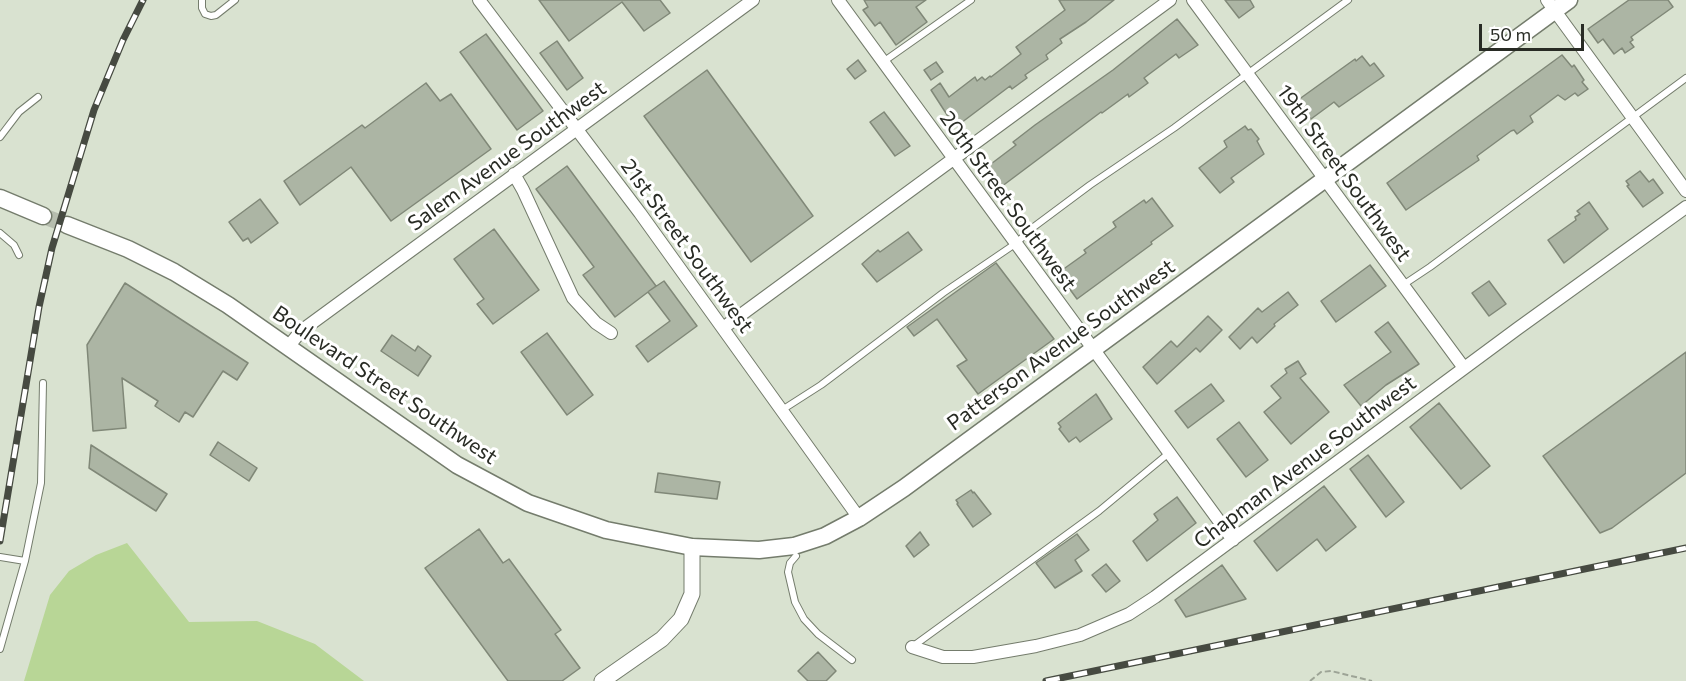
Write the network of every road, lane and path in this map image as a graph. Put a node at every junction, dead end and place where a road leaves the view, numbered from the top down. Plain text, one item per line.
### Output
1 (202, 0) edge
2 (235, 0) edge
3 (479, 0) edge
4 (753, 0) edge
5 (838, 0) edge
6 (971, 0) edge
7 (1170, 0) edge
8 (1193, 0) edge
9 (1348, 0) edge
10 (1569, 0) edge
11 (1551, 5) edge
12 (883, 62) junction
13 (1247, 75) junction
14 (1686, 78) edge
15 (38, 97) dead end
16 (1633, 117) junction
17 (576, 129) junction
18 (0, 137) edge
19 (953, 158) junction
20 (514, 174) junction
21 (1324, 179) junction
22 (1686, 191) edge
23 (0, 198) edge
24 (1686, 207) edge
25 (43, 216) tunnel mouth
26 (68, 225) tunnel mouth
27 (0, 233) edge
28 (1015, 244) junction
29 (19, 255) dead end
30 (1402, 285) junction
31 (723, 328) junction
32 (611, 333) dead end
33 (288, 347) junction
34 (1092, 350) junction
35 (1464, 368) junction
36 (44, 383) dead end
37 (782, 410) junction
38 (1169, 453) junction
39 (859, 518) junction
40 (1233, 540) junction
41 (692, 547) junction
42 (795, 551) junction
43 (0, 557) edge
44 (25, 561) junction
45 (912, 647) joint
46 (0, 649) edge
47 (852, 660) dead end
48 (602, 681) edge
49 (1310, 681) edge
50 (1372, 681) edge

1 - 2 lane
3 - 17 street, 21st Street Southwest
4 - 17 street, Salem Avenue Southwest
5 - 12 street, 20th Street Southwest
6 - 12 lane
7 - 19 street
8 - 13 street, 19th Street Southwest
9 - 13 lane
10 - 11 main road, Patterson Avenue Southwest
11 - 16 street
11 - 21 main road, Patterson Avenue Southwest
12 - 19 street, 20th Street Southwest
13 - 21 street, 19th Street Southwest
13 - 28 lane
14 - 16 lane
15 - 18 lane
16 - 22 street
16 - 30 lane
17 - 20 street, Salem Avenue Southwest
17 - 31 street, 21st Street Southwest
19 - 28 street, 20th Street Southwest
19 - 31 street
20 - 32 street
20 - 33 street, Salem Avenue Southwest
21 - 30 street, 19th Street Southwest
21 - 34 main road, Patterson Avenue Southwest
23 - 25 main road
24 - 35 street, Chapman Avenue Southwest
26 - 33 main road, Boulevard Street Southwest
27 - 29 lane
28 - 34 street, 20th Street Southwest
28 - 37 lane
30 - 35 street, 19th Street Southwest
31 - 37 street, 21st Street Southwest
33 - 41 main road, Boulevard Street Southwest
34 - 38 street, 20th Street Southwest
34 - 39 main road, Patterson Avenue Southwest
35 - 40 street, Chapman Avenue Southwest
36 - 44 lane
37 - 39 street, 21st Street Southwest
38 - 40 street, 20th Street Southwest
38 - 45 lane
39 - 42 main road, Patterson Avenue Southwest
40 - 45 street, Chapman Avenue Southwest
41 - 42 main road, Patterson Avenue Southwest
41 - 48 street
42 - 47 lane
43 - 44 lane
44 - 46 lane
49 - 50 path

